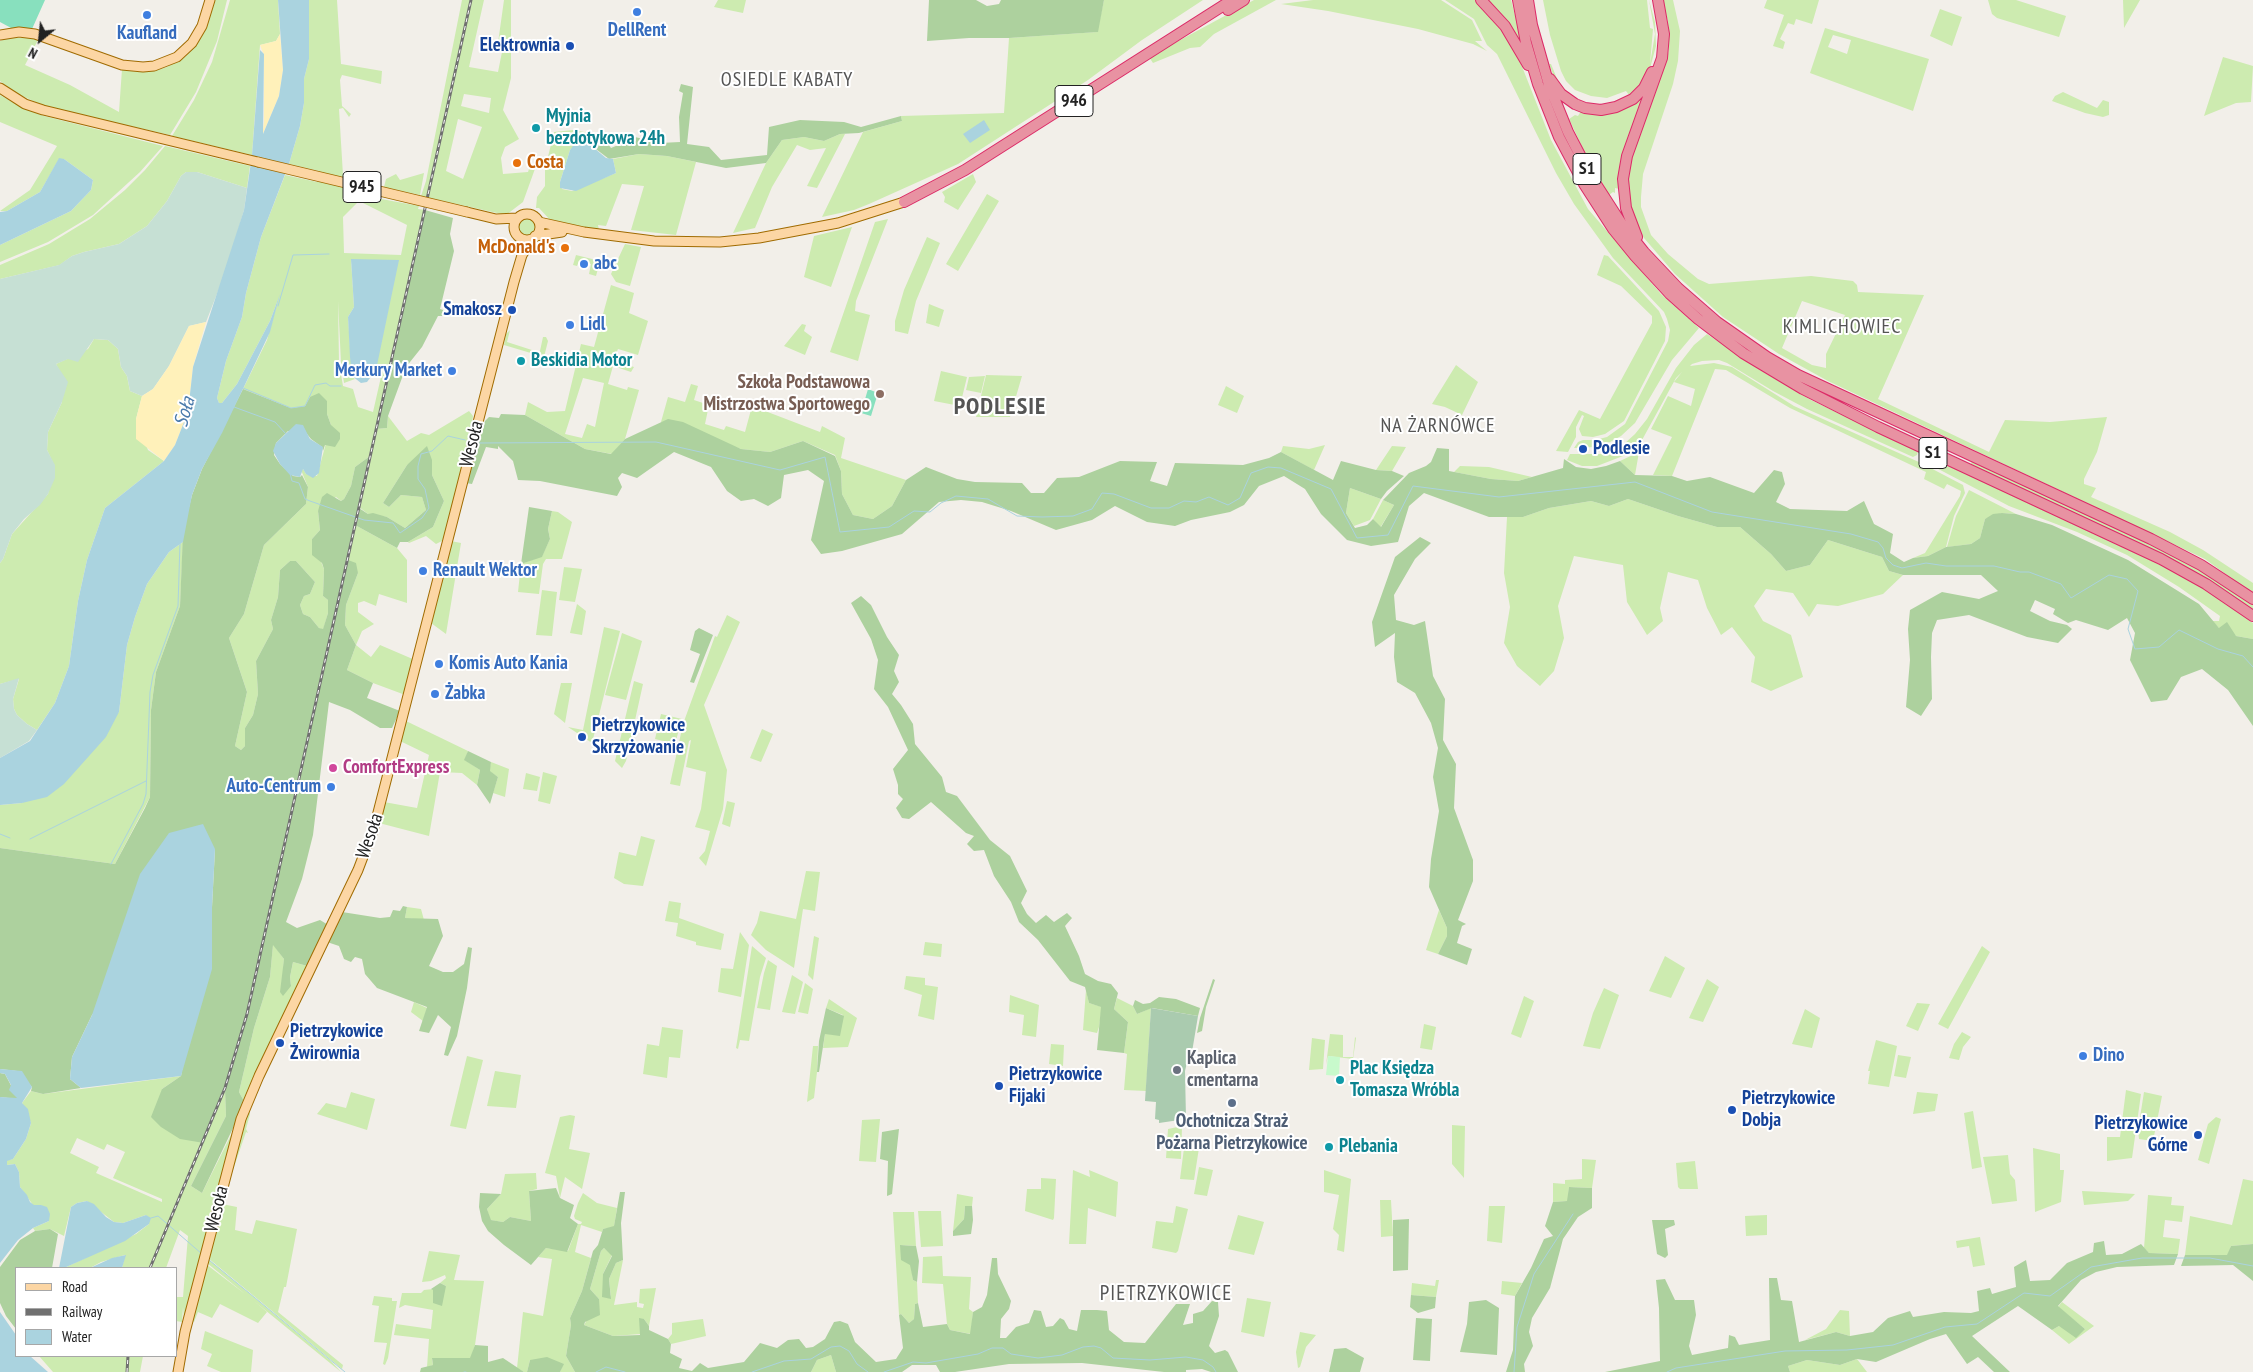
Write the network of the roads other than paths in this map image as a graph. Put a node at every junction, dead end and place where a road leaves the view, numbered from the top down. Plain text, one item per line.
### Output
1 (210, 0) edge
2 (1232, 0) edge
3 (1244, 0) edge
4 (1481, 0) edge
5 (1518, 0) edge
6 (1528, 0) edge
7 (1652, 0) edge
8 (1658, 0) edge
9 (2, 36) edge
10 (1164, 45) junction
11 (1542, 65) junction
12 (1538, 84) junction
13 (0, 88) edge
14 (904, 202) joint
15 (517, 218) junction
16 (496, 219) junction
17 (539, 222) junction
18 (584, 232) junction
19 (516, 233) junction
20 (533, 238) junction
21 (1652, 261) junction
22 (514, 282) junction
23 (2253, 599) edge
24 (2253, 616) edge
25 (178, 1372) edge

1 - 9 main road
2 - 10 highway, 946
3 - 10 highway, 946
4 - 12 highway
5 - 12 highway, S1
6 - 11 highway, S1
7 - 11 highway
8 - 21 highway
10 - 14 highway, 946
11 - 21 highway, S1
12 - 24 highway, S1
13 - 16 main road, 945, bridge
14 - 18 main road, 946
15 - 16 main road, 945
15 - 17 main road
15 - 19 main road
16 - 19 main road, 945
17 - 18 main road, 946
17 - 20 main road
18 - 20 main road, 946
19 - 20 main road
19 - 22 main road, Wesoła
20 - 22 main road, Wesoła
21 - 23 highway, S1
22 - 25 main road, Wesoła

